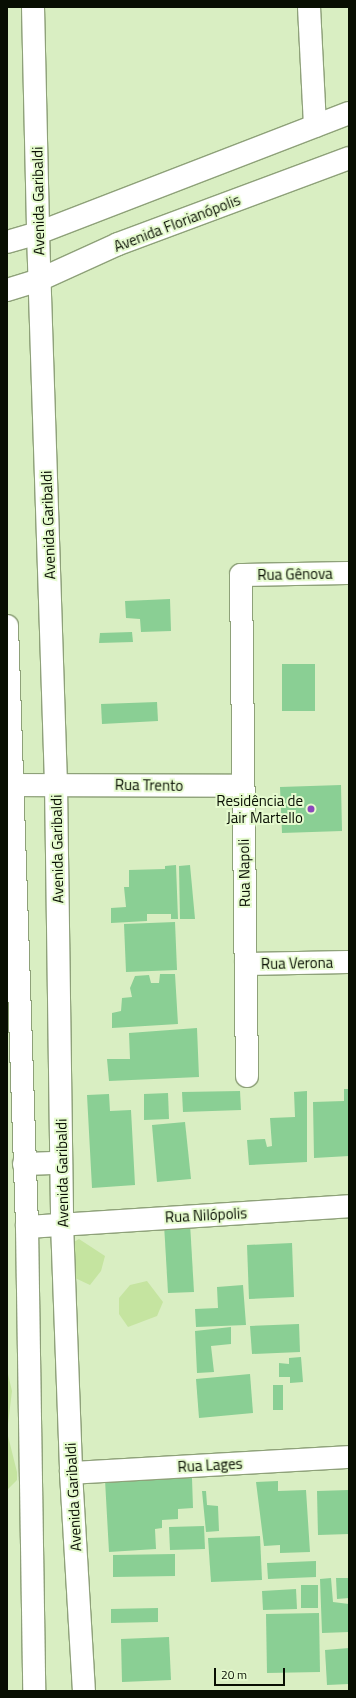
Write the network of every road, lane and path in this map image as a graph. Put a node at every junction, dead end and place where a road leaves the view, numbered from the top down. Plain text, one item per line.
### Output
1 (33, 7) edge
2 (309, 7) edge
3 (349, 113) edge
4 (315, 126) junction
5 (349, 158) edge
6 (38, 233) junction
7 (7, 242) edge
8 (39, 280) junction
9 (7, 290) edge
10 (349, 573) edge
11 (240, 575) joint
12 (7, 626) edge
13 (56, 783) junction
14 (11, 784) junction
15 (242, 786) junction
16 (349, 962) edge
17 (246, 964) junction
18 (247, 1076) dead end
19 (62, 1163) junction
20 (24, 1164) junction
21 (349, 1206) edge
22 (62, 1223) junction
23 (27, 1227) junction
24 (349, 1457) edge
25 (71, 1472) junction
26 (34, 1691) edge
27 (84, 1691) edge

1 - 6 street, Avenida Garibaldi
2 - 4 street
3 - 4 street
4 - 6 street
5 - 8 street, Avenida Florianópolis
6 - 7 street
6 - 8 street, Avenida Garibaldi
8 - 9 street, Avenida Florianópolis
8 - 13 street, Avenida Garibaldi
10 - 11 street, Rua Gênova
11 - 15 street, Rua Napoli
12 - 14 street
13 - 14 street, Rua Trento
13 - 15 street, Rua Trento
13 - 19 street, Avenida Garibaldi
14 - 20 street
15 - 17 street, Rua Napoli
16 - 17 street, Rua Verona
17 - 18 street, Rua Napoli
19 - 20 street
19 - 22 street, Avenida Garibaldi
20 - 23 street
21 - 22 street, Rua Nilópolis
22 - 23 street, Rua Nilópolis
22 - 25 street, Avenida Garibaldi
23 - 26 street
24 - 25 street, Rua Lages
25 - 27 street, Avenida Garibaldi

